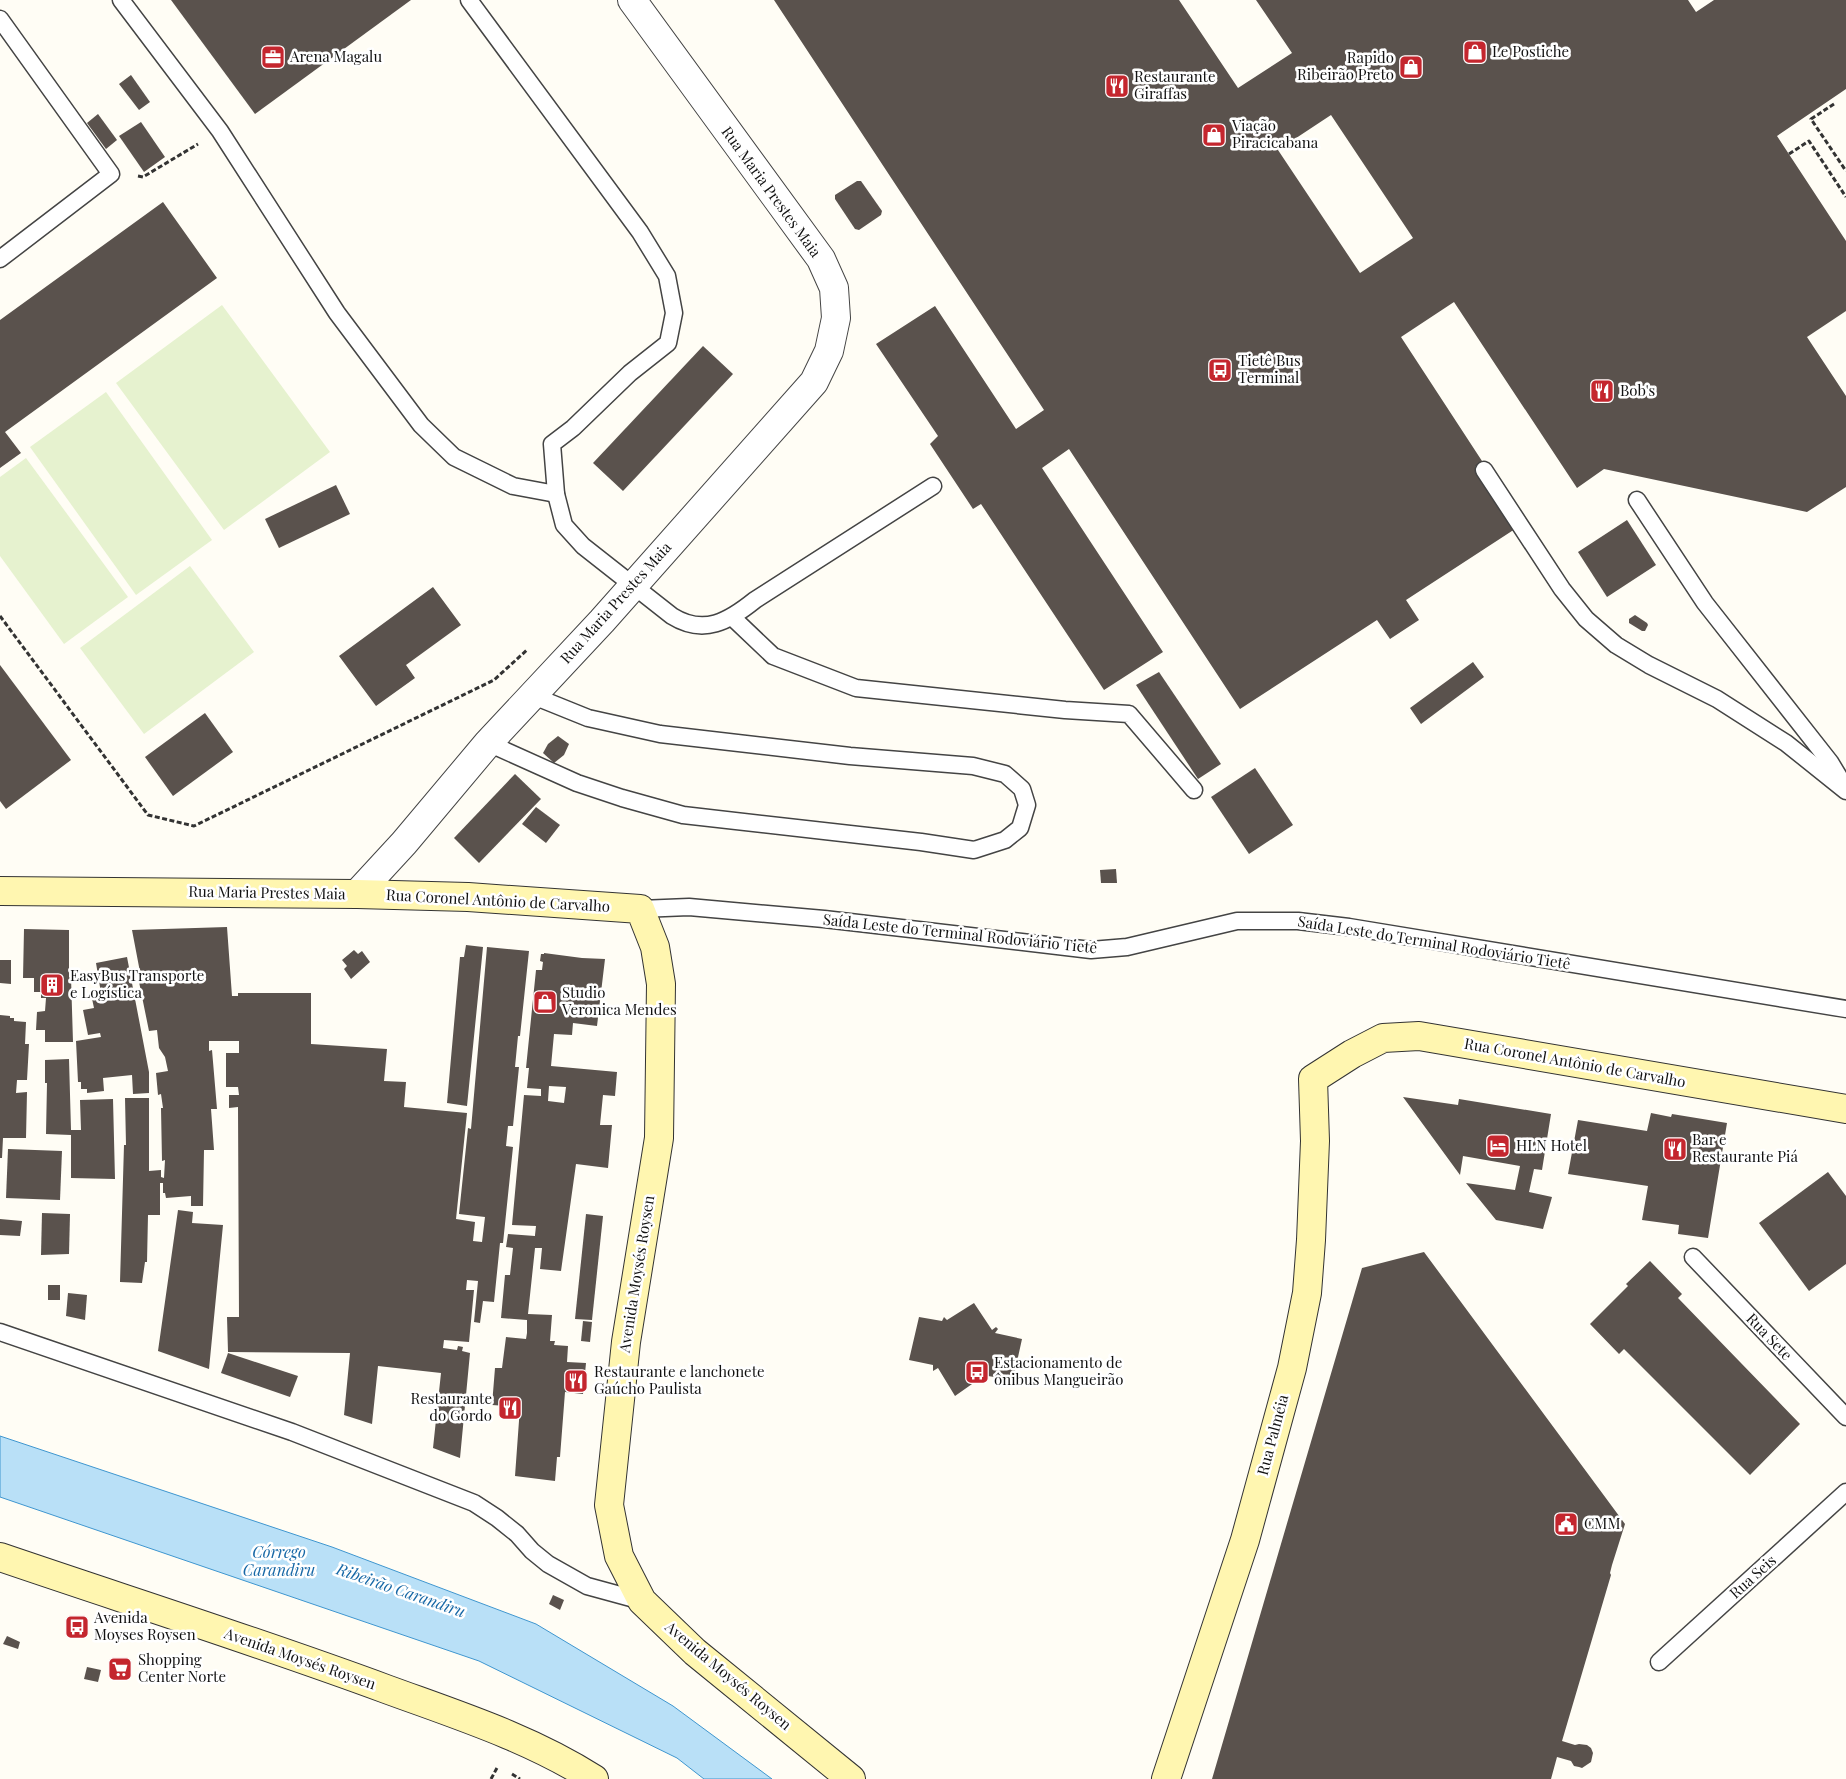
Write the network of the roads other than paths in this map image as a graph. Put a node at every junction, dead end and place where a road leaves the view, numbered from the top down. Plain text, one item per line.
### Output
1 (121, 0) edge
2 (469, 0) edge
3 (632, 0) edge
4 (0, 18) edge
5 (0, 259) edge
6 (1484, 470) dead end
7 (933, 486) dead end
8 (556, 494) junction
9 (1636, 500) dead end
10 (632, 586) junction
11 (732, 617) junction
12 (531, 695) junction
13 (488, 743) junction
14 (1194, 790) dead end
15 (1846, 790) edge
16 (0, 892) edge
17 (357, 894) junction
18 (640, 909) junction
19 (1843, 1009) edge
20 (1313, 1079) joint
21 (1846, 1109) edge
22 (1693, 1257) dead end
23 (0, 1332) edge
24 (1846, 1417) edge
25 (1846, 1492) edge
26 (0, 1557) edge
27 (642, 1601) junction
28 (1659, 1662) dead end
29 (594, 1779) edge
30 (851, 1779) edge
31 (1166, 1779) edge

1 - 8 lane
2 - 8 lane
3 - 10 street, Rua Maria Prestes Maia
4 - 5 lane
6 - 15 lane
7 - 11 lane
8 - 10 lane
9 - 15 lane
10 - 11 lane
10 - 12 street, Rua Maria Prestes Maia
11 - 14 lane
12 - 13 street, Rua Maria Prestes Maia
12 - 13 lane
13 - 17 street, Rua Maria Prestes Maia
16 - 17 street, Rua Maria Prestes Maia
17 - 18 street, Rua Coronel Antônio de Carvalho
18 - 19 lane, Saída Leste do Terminal Rodoviário Tietê
18 - 27 street, Avenida Moysés Roysen
20 - 21 street, Rua Coronel Antônio de Carvalho
20 - 31 street, Rua Palméia
22 - 24 lane, Rua Sete
23 - 27 lane
25 - 28 lane, Rua Seis
26 - 29 street, Avenida Moysés Roysen
27 - 30 street, Avenida Moysés Roysen

